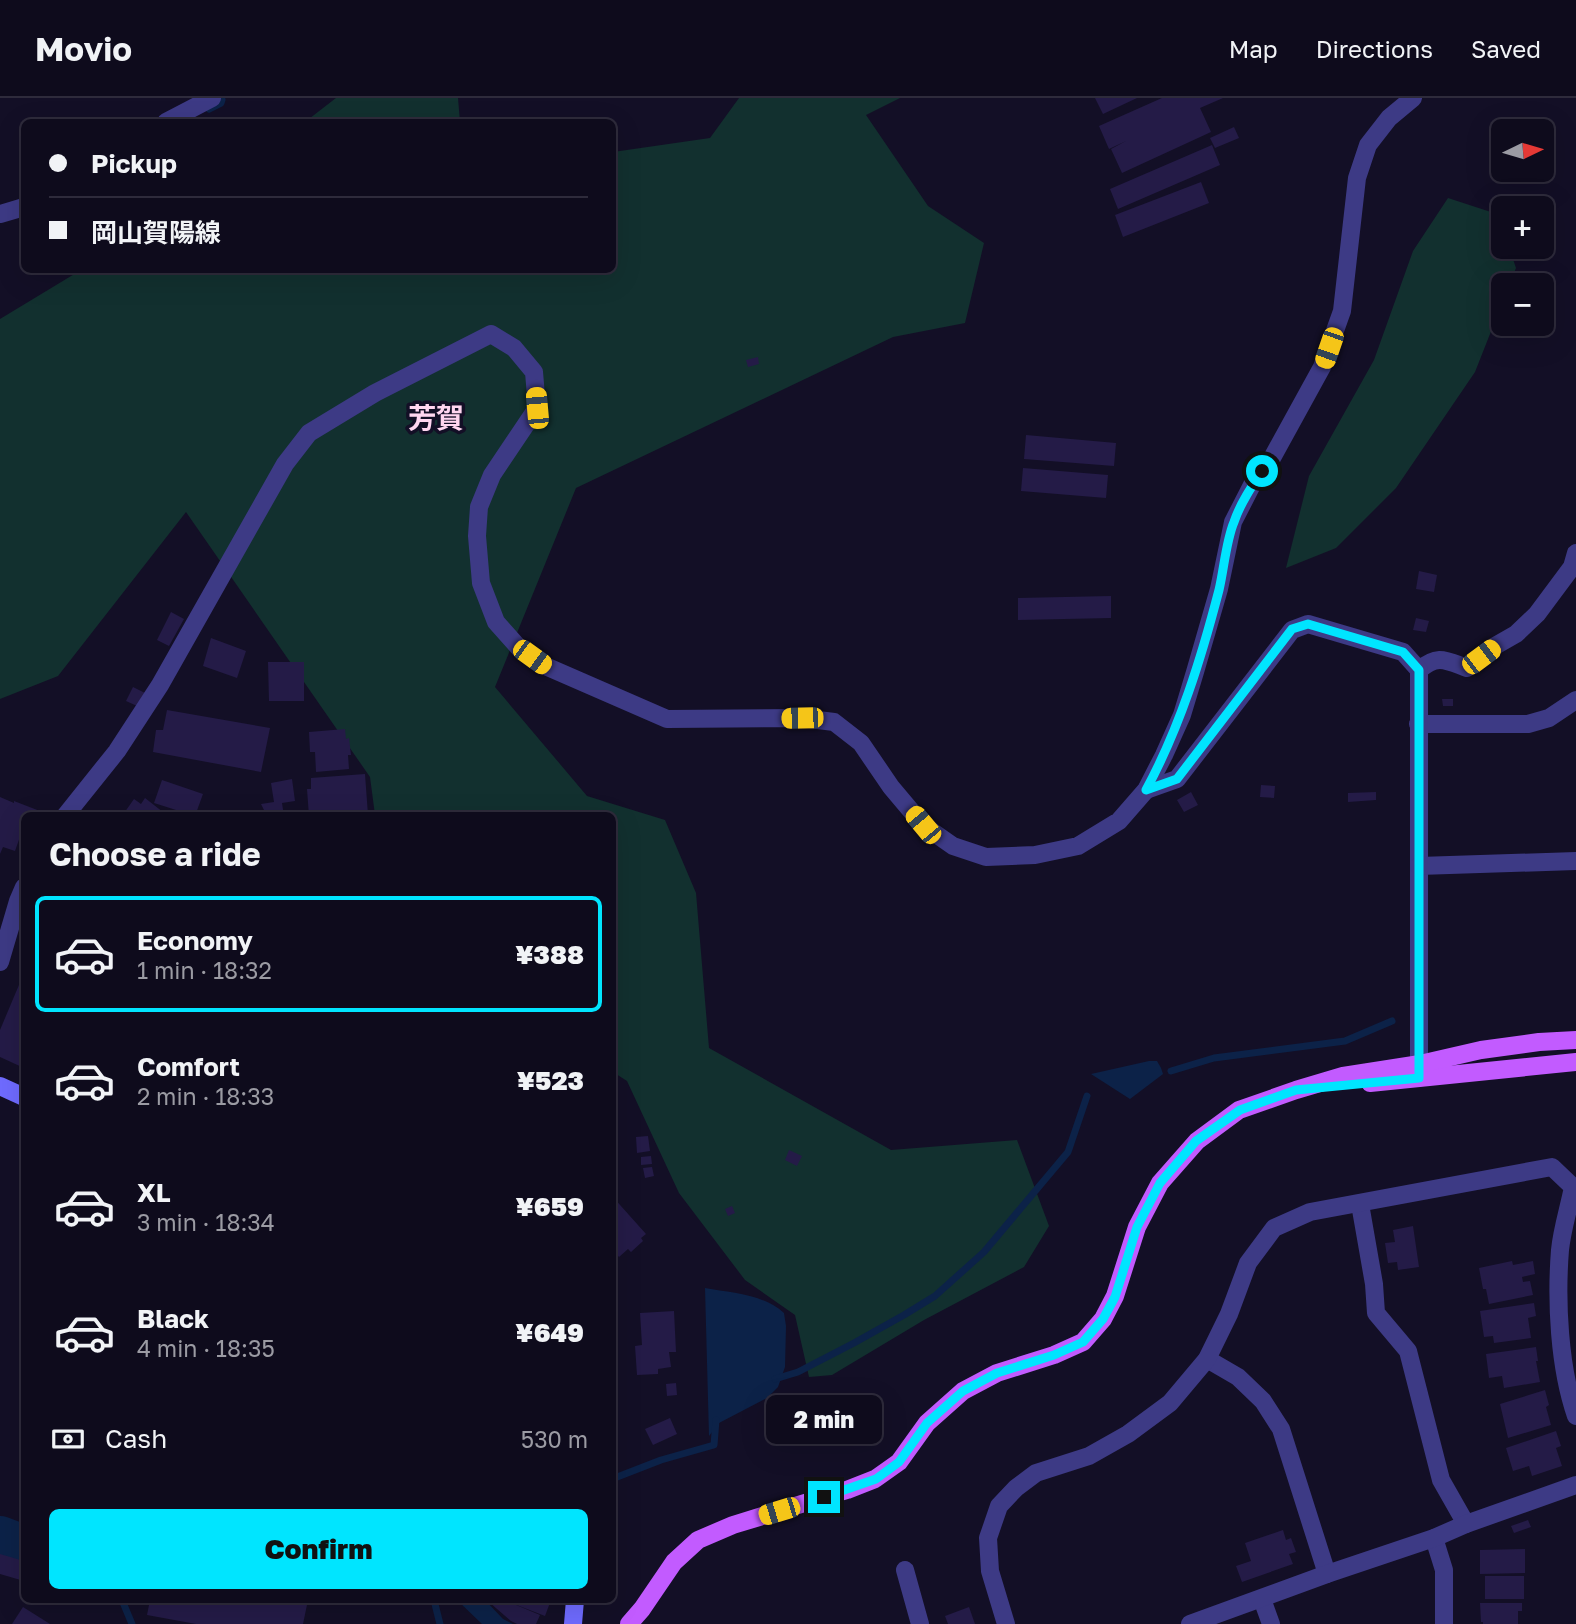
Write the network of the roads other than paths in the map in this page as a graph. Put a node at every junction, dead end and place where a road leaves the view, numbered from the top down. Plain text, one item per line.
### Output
1 (212, 98) edge
2 (1413, 98) edge
3 (172, 119) edge
4 (21, 208) edge
5 (0, 214) edge
6 (1576, 553) edge
7 (1419, 670) junction
8 (1576, 700) edge
9 (1419, 724) junction
10 (1146, 790) junction
11 (68, 812) edge
12 (1576, 861) edge
13 (1419, 866) junction
14 (21, 894) edge
15 (0, 962) edge
16 (1576, 1040) edge
17 (1576, 1062) edge
18 (1419, 1071) junction
19 (0, 1086) edge
20 (21, 1096) edge
21 (1360, 1204) junction
22 (1207, 1359) junction
23 (1576, 1416) edge
24 (1576, 1485) edge
25 (1466, 1524) junction
26 (1434, 1538) junction
27 (905, 1570) dead end
28 (1327, 1574) junction
29 (1262, 1599) junction
30 (575, 1603) edge
31 (573, 1624) edge
32 (629, 1624) edge
33 (920, 1624) edge
34 (1006, 1624) edge
35 (1190, 1624) edge
36 (1271, 1624) edge
37 (1444, 1624) edge

1 - 3 street
2 - 10 street
4 - 5 street
6 - 7 street
7 - 9 street
7 - 10 street
8 - 9 street
9 - 13 street
10 - 11 street
12 - 13 street
13 - 18 street
14 - 15 street
16 - 18 main road
17 - 18 main road
18 - 32 main road
19 - 20 main road
21 - 22 street
21 - 23 street
21 - 25 street
22 - 28 street
22 - 34 street
24 - 25 street
25 - 26 street
26 - 28 street
26 - 37 street
27 - 33 street
28 - 29 street
29 - 35 street
29 - 36 street
30 - 31 main road

